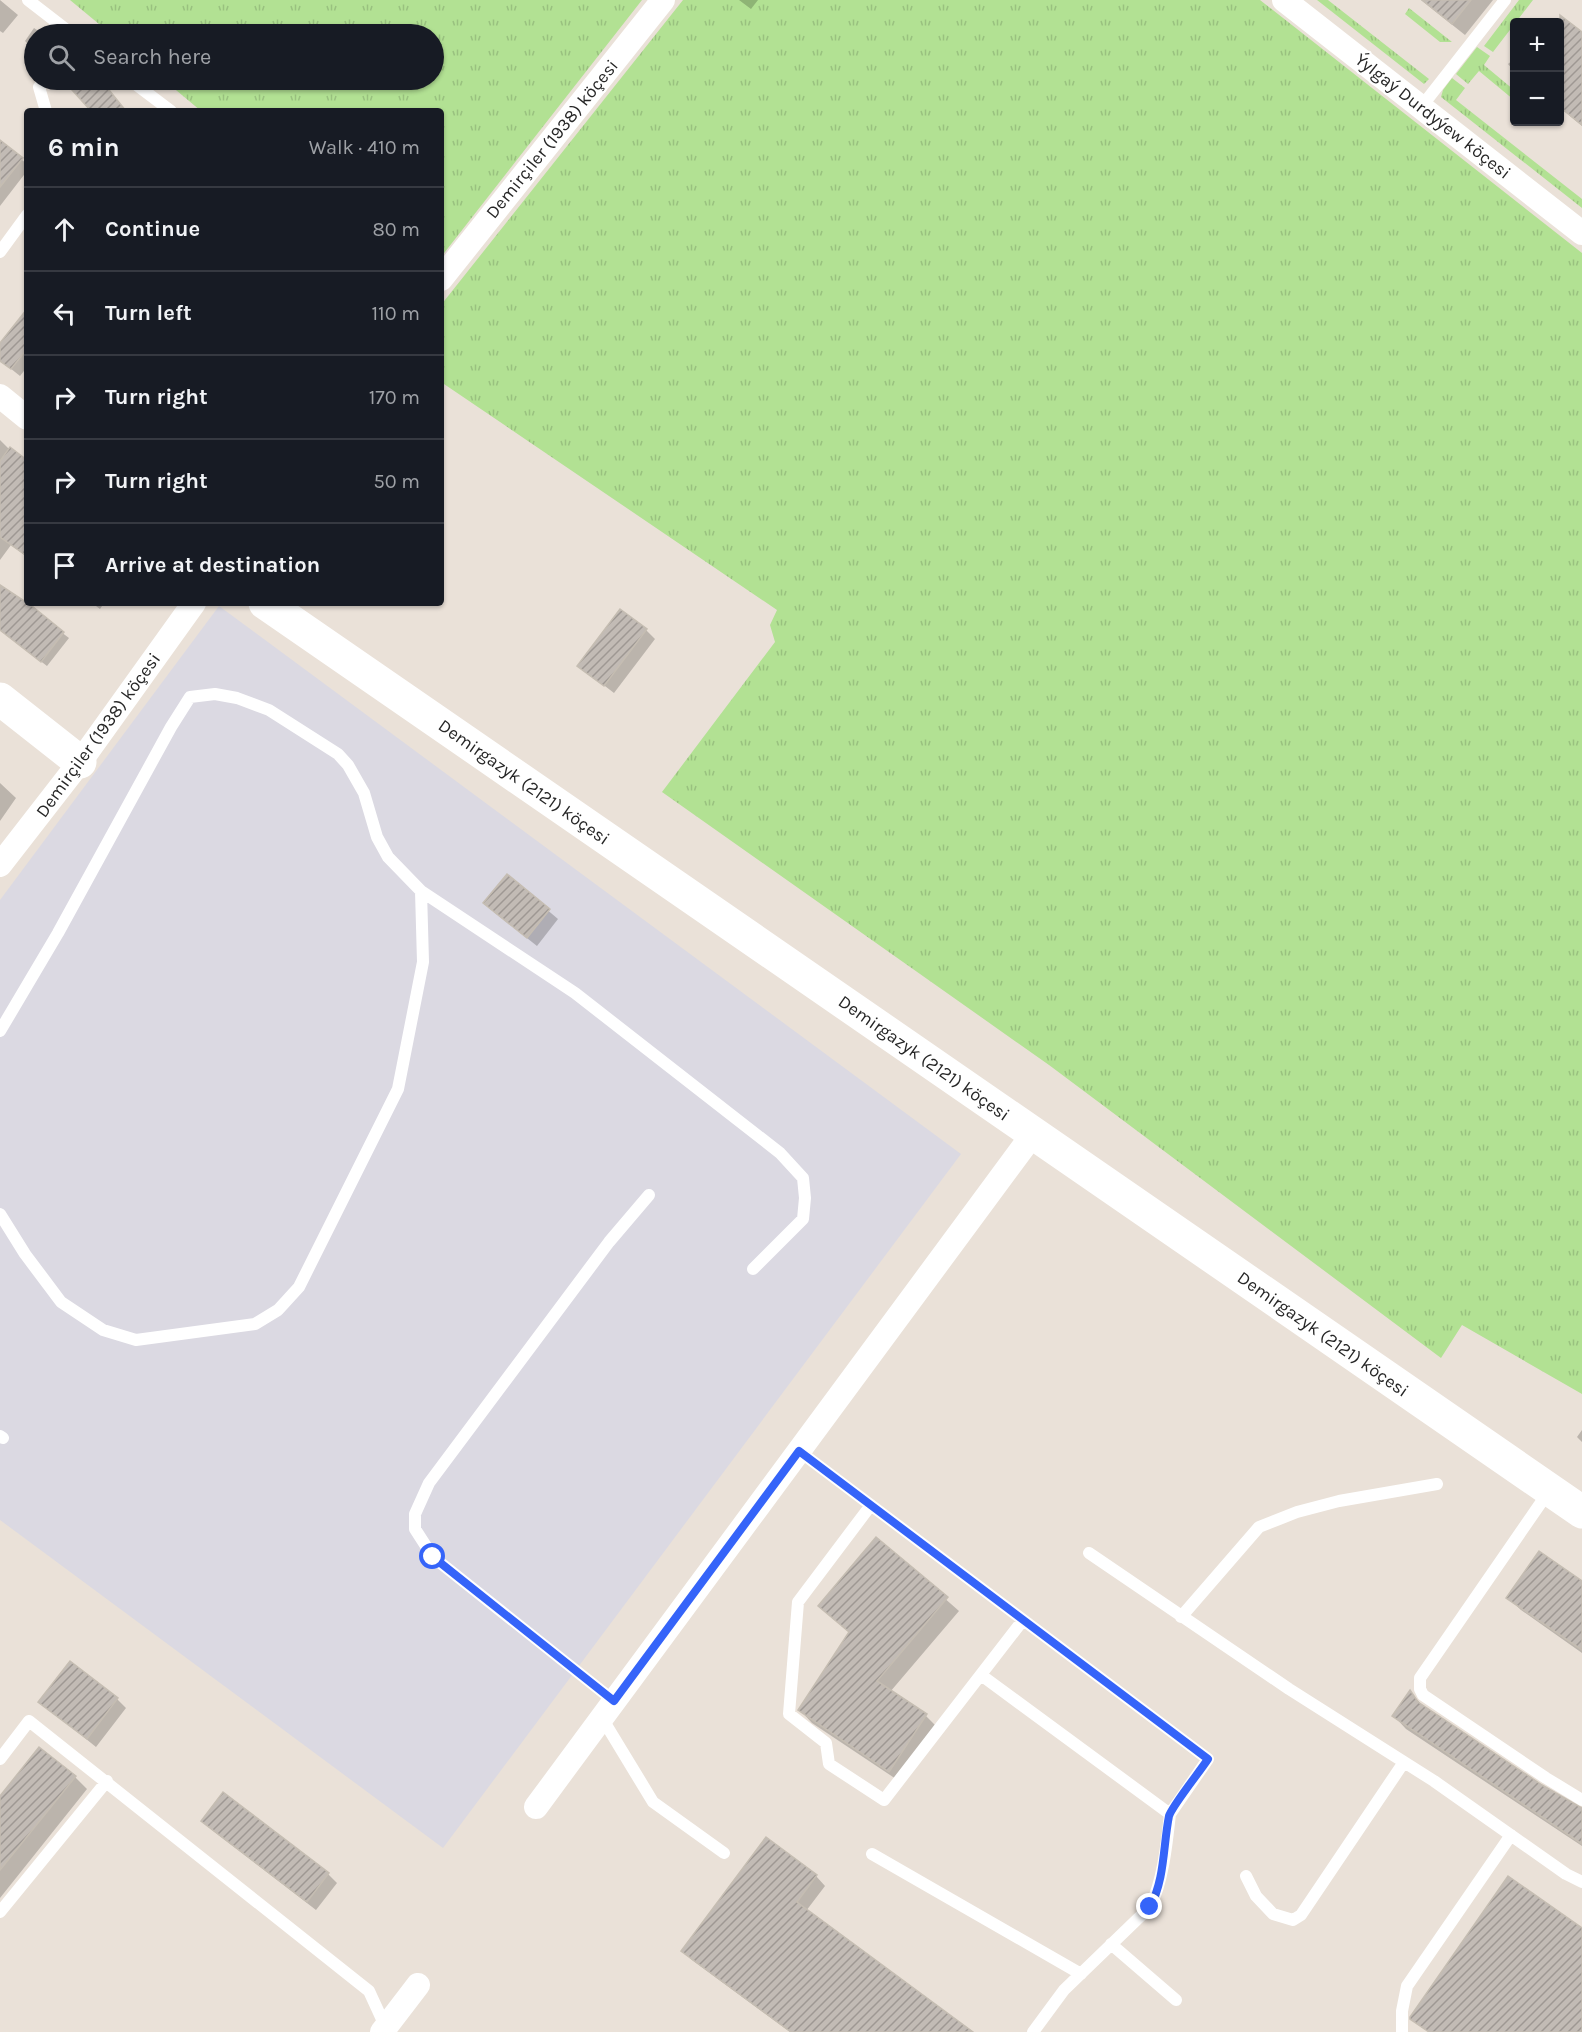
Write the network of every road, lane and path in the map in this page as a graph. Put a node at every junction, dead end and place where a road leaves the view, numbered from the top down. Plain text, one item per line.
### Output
1 (28, 0) edge
2 (663, 0) edge
3 (1284, 0) edge
4 (1505, 0) edge
5 (59, 24) edge
6 (40, 90) edge
7 (143, 90) edge
8 (1422, 106) junction
9 (45, 108) edge
10 (167, 108) edge
11 (24, 219) edge
12 (1582, 232) edge
13 (0, 252) edge
14 (444, 275) edge
15 (0, 396) edge
16 (24, 416) edge
17 (192, 606) edge
18 (269, 606) edge
19 (0, 699) edge
20 (80, 762) junction
21 (0, 865) edge
22 (422, 891) junction
23 (0, 1032) edge
24 (1033, 1134) junction
25 (649, 1195) dead end
26 (0, 1214) edge
27 (753, 1269) dead end
28 (799, 1451) junction
29 (1437, 1484) dead end
30 (1549, 1490) junction
31 (871, 1505) junction
32 (1582, 1512) edge
33 (1089, 1553) dead end
34 (1181, 1617) junction
35 (1023, 1620) junction
36 (981, 1674) junction
37 (608, 1710) junction
38 (0, 1759) edge
39 (1404, 1762) junction
40 (107, 1781) junction
41 (1582, 1800) edge
42 (536, 1807) dead end
43 (1170, 1814) junction
44 (1512, 1835) junction
45 (723, 1853) dead end
46 (872, 1854) dead end
47 (1246, 1876) dead end
48 (1582, 1882) edge
49 (0, 1912) edge
50 (1111, 1944) junction
51 (1081, 1974) junction
52 (418, 1985) dead end
53 (1176, 2000) dead end
54 (385, 2030) edge
55 (1033, 2032) edge
56 (1402, 2032) edge

1 - 5 lane
2 - 14 street, Demirçiler (1938) köçesi
3 - 8 street, Ýylgaý Durdyýew köçesi
4 - 8 lane
6 - 9 lane
7 - 10 lane
8 - 12 street, Ýylgaý Durdyýew köçesi
11 - 13 lane
15 - 16 street
17 - 20 street, Demirçiler (1938) köçesi
18 - 24 street, Demirgazyk (2121) köçesi
19 - 20 street
20 - 21 street, Demirçiler (1938) köçesi
22 - 23 lane
22 - 26 lane
22 - 27 lane
24 - 28 street
24 - 30 street, Demirgazyk (2121) köçesi
25 - 37 lane
28 - 31 lane
28 - 37 street
29 - 34 lane
30 - 32 street, Demirgazyk (2121) köçesi
30 - 41 lane
31 - 35 lane
31 - 36 lane
33 - 34 lane
34 - 39 lane
35 - 36 lane
35 - 43 lane
36 - 43 lane
37 - 42 street
37 - 45 lane
38 - 40 lane
39 - 44 lane
39 - 47 lane
40 - 49 lane
40 - 54 lane
43 - 50 lane
44 - 48 lane
44 - 56 lane
46 - 51 lane
50 - 51 lane
50 - 53 lane
51 - 55 lane
52 - 54 street

